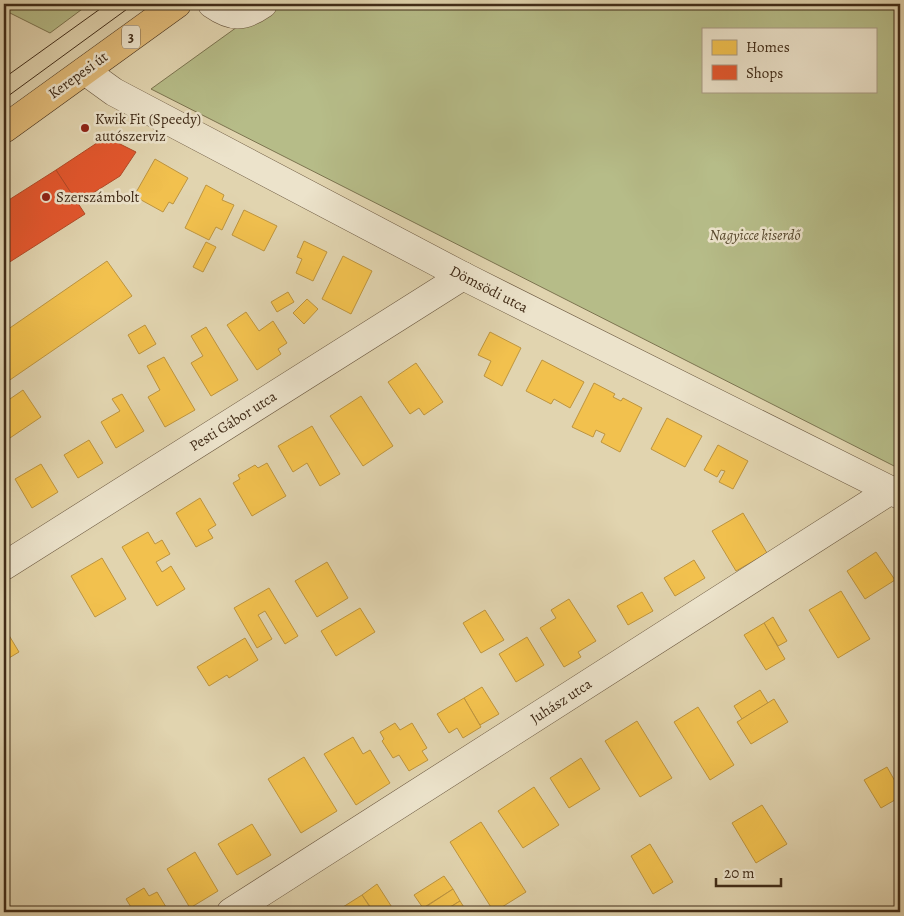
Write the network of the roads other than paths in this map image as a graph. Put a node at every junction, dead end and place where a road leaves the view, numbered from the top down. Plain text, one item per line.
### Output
1 (177, 4) edge
2 (212, 4) edge
3 (263, 4) edge
4 (85, 70) junction
5 (4, 129) edge
6 (463, 276) junction
7 (896, 493) edge
8 (4, 566) edge
9 (231, 912) edge

1 - 4 main road, Kerepesi út / 3
2 - 3 street
4 - 5 main road, Kerepesi út / 3
4 - 6 street, Dömsödi utca
6 - 7 street, Dömsödi utca
6 - 8 street, Pesti Gábor utca
7 - 9 street, Juhász utca

